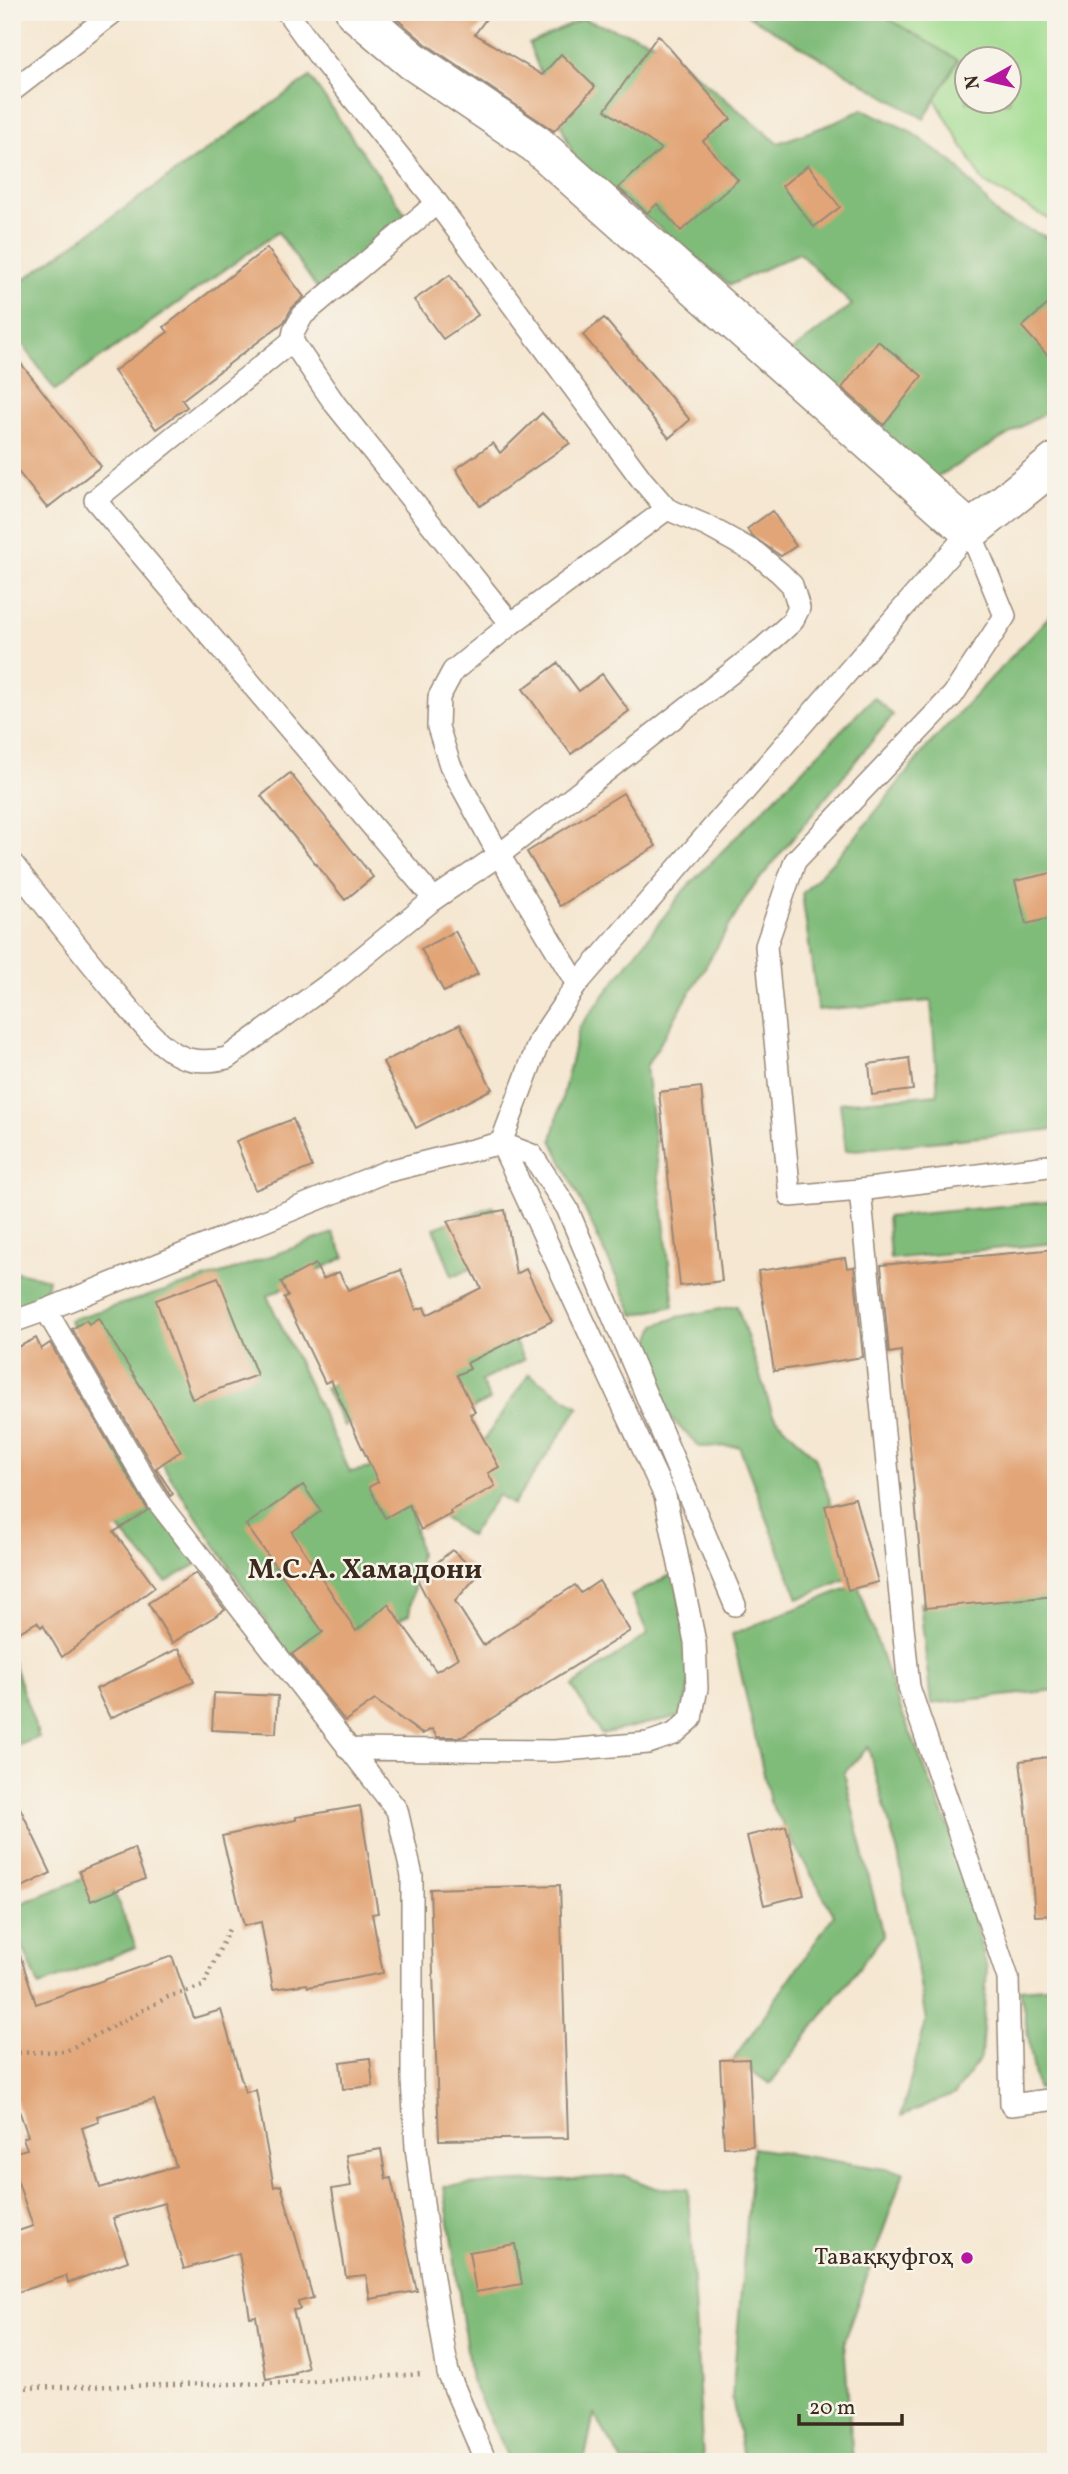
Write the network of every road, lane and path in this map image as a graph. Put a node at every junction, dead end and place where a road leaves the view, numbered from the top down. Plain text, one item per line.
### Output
1 (114, 12) edge
2 (287, 12) edge
3 (355, 12) edge
4 (12, 91) edge
5 (437, 203) junction
6 (292, 341) junction
7 (1056, 462) edge
8 (667, 509) junction
9 (970, 531) junction
10 (512, 624) junction
11 (499, 855) junction
12 (12, 863) edge
13 (434, 900) junction
14 (577, 984) junction
15 (501, 1143) junction
16 (1056, 1165) edge
17 (860, 1190) junction
18 (46, 1310) junction
19 (12, 1322) edge
20 (734, 1605) dead end
21 (348, 1749) junction
22 (230, 1927) dead end
23 (12, 2053) edge
24 (1056, 2099) edge
25 (448, 2373) junction
26 (12, 2388) edge
27 (486, 2462) edge

1 - 4 lane
2 - 5 lane
3 - 9 street
5 - 6 lane
5 - 8 lane
6 - 10 lane
6 - 13 lane
7 - 9 street
8 - 10 lane
8 - 11 lane
9 - 14 lane
9 - 17 lane
10 - 11 lane
11 - 13 lane
11 - 14 lane
12 - 13 lane
14 - 15 lane
15 - 18 lane
15 - 20 lane
15 - 21 lane
16 - 17 lane
17 - 24 lane
18 - 19 lane
18 - 21 lane
21 - 25 lane
22 - 23 path
25 - 26 path
25 - 27 lane

